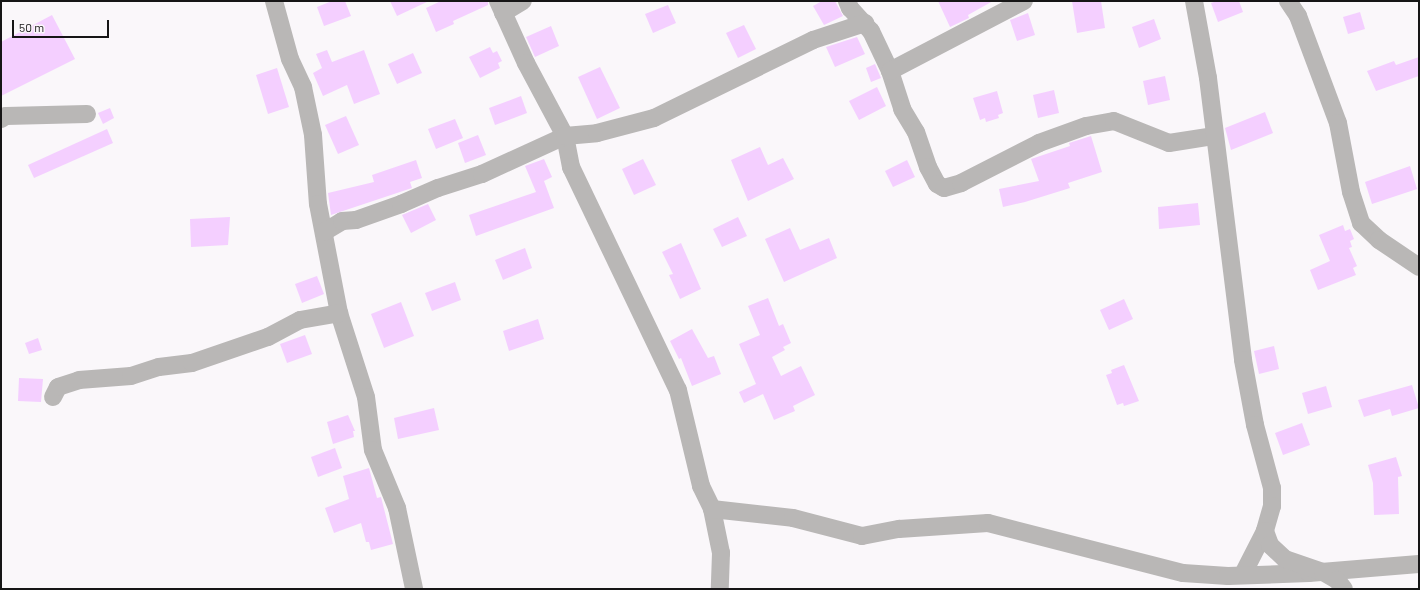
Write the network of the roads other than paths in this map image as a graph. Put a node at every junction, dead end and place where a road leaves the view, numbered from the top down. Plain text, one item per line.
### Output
1 (274, 1) edge
2 (523, 1) edge
3 (847, 1) edge
4 (1194, 1) edge
5 (1288, 1) edge
6 (1011, 3) edge
7 (500, 7) edge
8 (865, 23) junction
9 (890, 71) junction
10 (87, 114) dead end
11 (1, 119) edge
12 (564, 136) junction
13 (1214, 136) junction
14 (324, 232) junction
15 (1419, 267) edge
16 (340, 313) junction
17 (53, 397) dead end
18 (712, 509) junction
19 (1265, 531) junction
20 (1419, 564) edge
21 (1323, 572) junction
22 (1234, 580) edge
23 (414, 589) edge
24 (720, 589) edge
25 (1344, 589) edge

1 - 14 street
2 - 7 street
3 - 8 street
4 - 13 street
5 - 15 street
6 - 9 street
7 - 12 street
8 - 9 street
8 - 12 street
9 - 13 street
10 - 11 street
12 - 14 street
12 - 18 street
13 - 19 street
14 - 16 street
16 - 17 street
16 - 23 street
18 - 22 street
18 - 24 street
19 - 21 street
19 - 22 street
20 - 21 street
21 - 22 street
21 - 25 street

